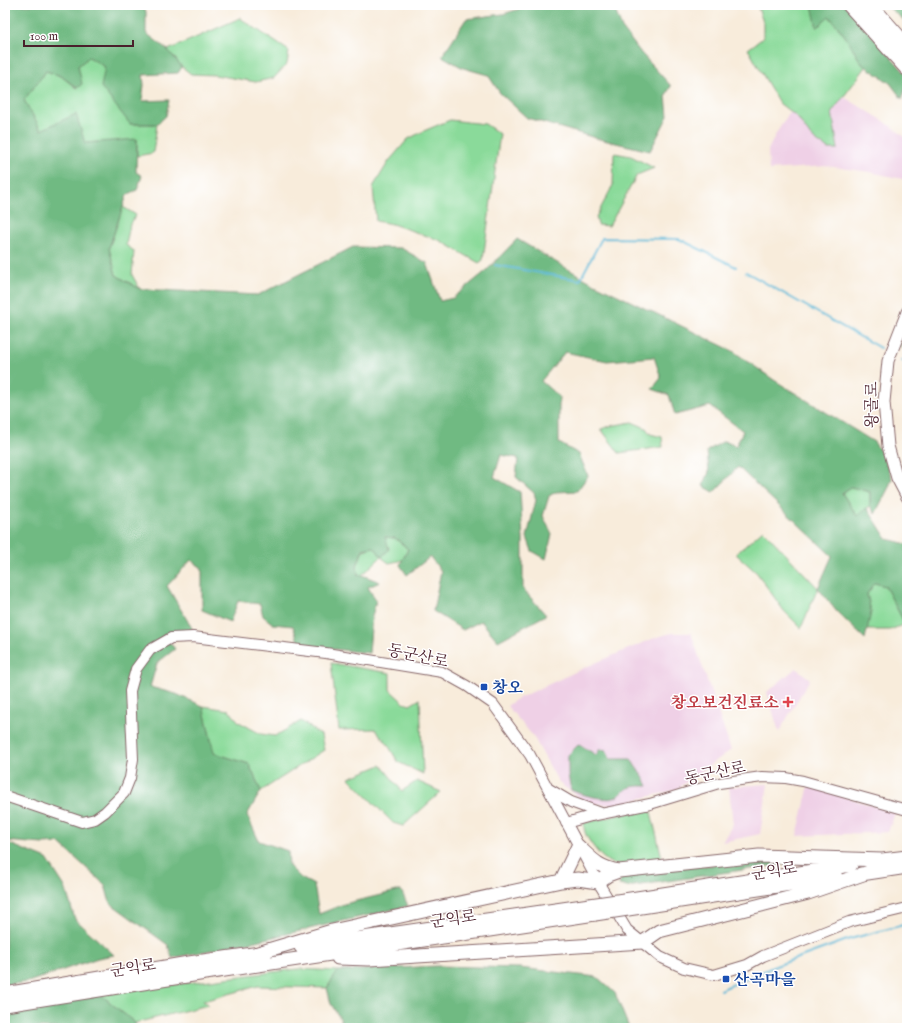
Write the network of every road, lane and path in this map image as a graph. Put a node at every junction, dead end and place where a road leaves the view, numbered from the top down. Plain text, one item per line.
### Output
1 (850, 5) edge
2 (870, 5) edge
3 (907, 47) edge
4 (907, 68) edge
5 (907, 312) edge
6 (907, 497) edge
7 (548, 789) junction
8 (5, 796) edge
9 (907, 810) edge
10 (603, 814) junction
11 (566, 823) junction
12 (578, 846) junction
13 (907, 857) edge
14 (882, 860) junction
15 (907, 866) edge
16 (619, 871) junction
17 (869, 872) junction
18 (561, 881) junction
19 (598, 882) junction
20 (626, 904) junction
21 (907, 908) edge
22 (593, 910) junction
23 (643, 942) junction
24 (258, 953) junction
25 (304, 957) junction
26 (5, 994) edge
27 (5, 1005) edge

1 - 4 highway
2 - 3 highway
5 - 6 main road, 왕골로
7 - 8 street, 동군산로
7 - 10 street
7 - 11 street, 동군산로
9 - 10 street, 동군산로
10 - 11 street, 동군산로
11 - 12 street
12 - 16 highway
12 - 18 highway
12 - 19 street
13 - 14 highway, 군익로
14 - 16 highway
14 - 20 highway, 군익로
15 - 17 highway, 군익로
16 - 19 highway
17 - 20 highway, 군익로
17 - 23 highway
18 - 19 highway
18 - 24 highway
19 - 23 street
20 - 22 highway, 군익로, bridge
21 - 23 street
22 - 24 highway, 군익로
22 - 25 highway, 군익로
23 - 25 highway
24 - 26 highway, 군익로
25 - 27 highway, 군익로

